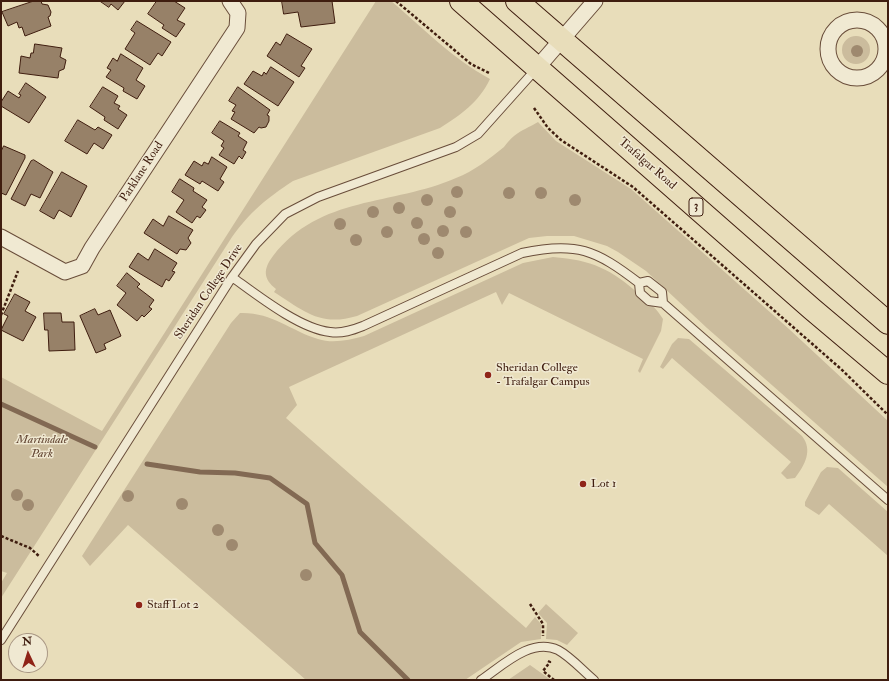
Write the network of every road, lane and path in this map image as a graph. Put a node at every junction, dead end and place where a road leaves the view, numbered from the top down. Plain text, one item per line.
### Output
1 (230, 1) edge
2 (396, 1) edge
3 (461, 1) edge
4 (517, 1) edge
5 (595, 1) edge
6 (562, 40) junction
7 (537, 68) junction
8 (489, 72) dead end
9 (534, 108) dead end
10 (1, 237) edge
11 (18, 271) dead end
12 (232, 276) junction
13 (639, 283) junction
14 (663, 303) junction
15 (1, 315) edge
16 (888, 323) edge
17 (888, 373) edge
18 (888, 415) edge
19 (888, 500) edge
20 (1, 536) edge
21 (30, 548) dead end
22 (530, 604) dead end
23 (543, 638) dead end
24 (1, 640) edge
25 (544, 660) dead end
26 (481, 680) edge
27 (554, 680) edge
28 (594, 680) edge

1 - 10 street, Parklane Road
2 - 8 path
3 - 7 main road, Trafalgar Road / 3
4 - 6 main road
5 - 6 street
6 - 7 street
6 - 16 main road
7 - 12 lane, Sheridan College Drive
7 - 17 main road, Trafalgar Road / 3
9 - 18 path
11 - 15 path
12 - 13 lane
12 - 24 lane, Sheridan College Drive
13 - 14 lane
13 - 14 lane
14 - 19 lane
20 - 21 path
22 - 23 path
25 - 27 path
26 - 28 lane

